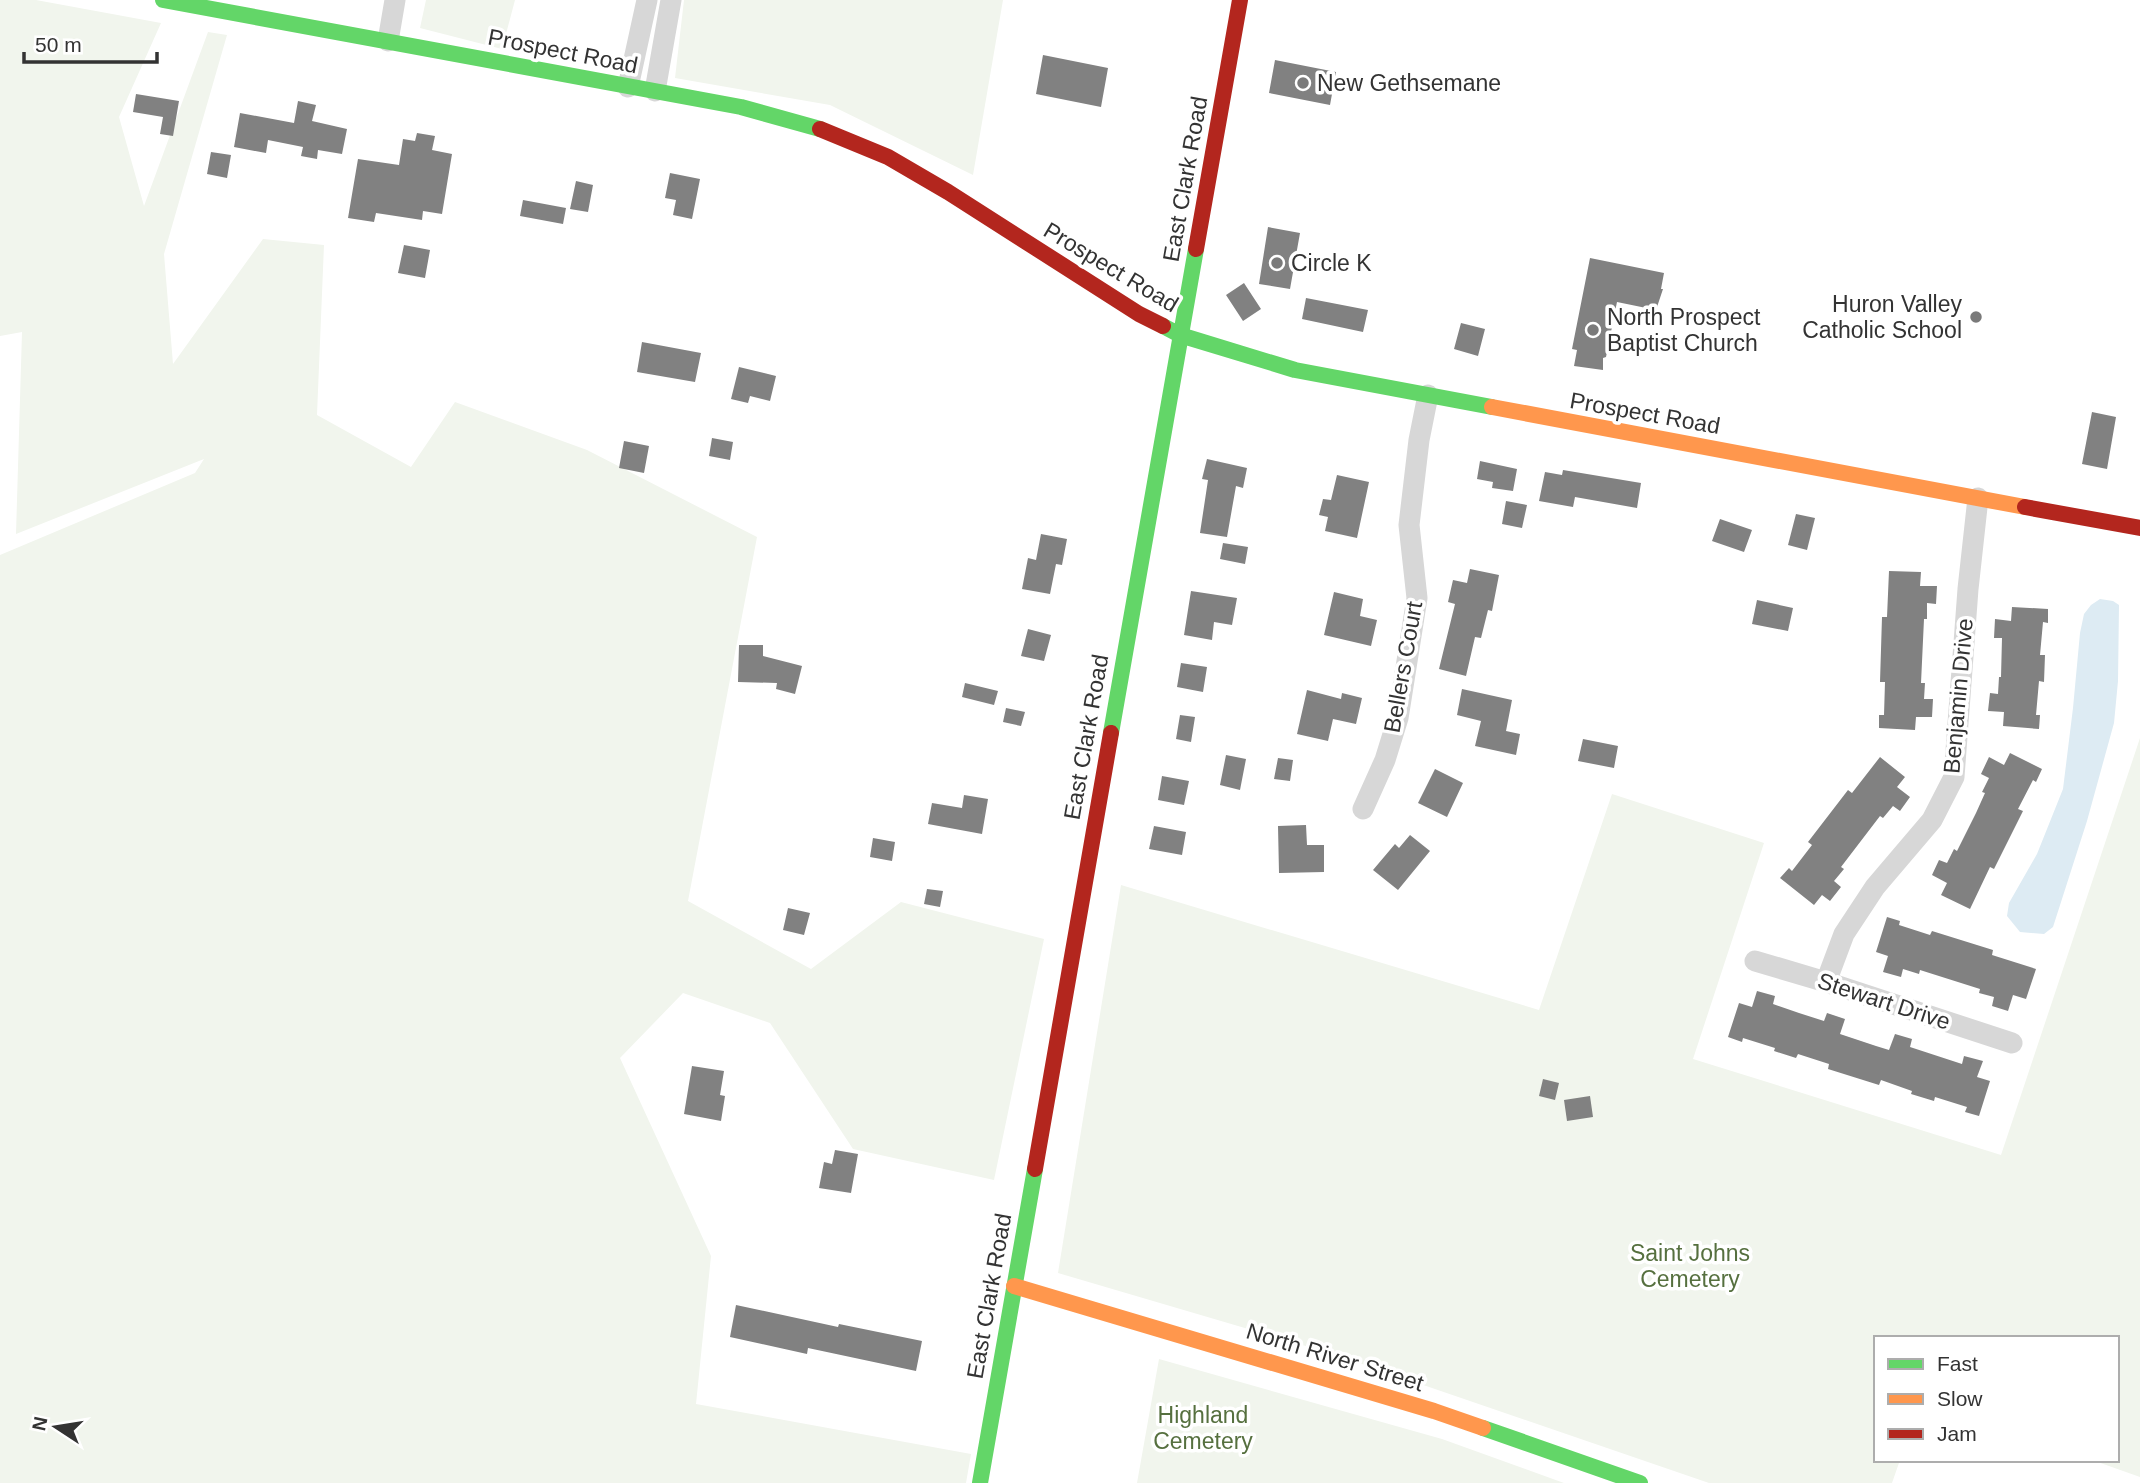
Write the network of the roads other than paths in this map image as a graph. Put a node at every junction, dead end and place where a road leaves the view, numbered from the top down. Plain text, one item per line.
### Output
1 (163, 0) edge
2 (395, 0) edge
3 (647, 0) edge
4 (671, 0) edge
5 (1240, 0) edge
6 (388, 41) junction
7 (628, 87) junction
8 (655, 91) junction
9 (1180, 334) junction
10 (1428, 395) junction
11 (1978, 498) junction
12 (2140, 528) edge
13 (1363, 809) dead end
14 (1755, 961) dead end
15 (1826, 982) junction
16 (2012, 1043) dead end
17 (1014, 1286) junction
18 (980, 1483) edge
19 (1640, 1483) edge

1 - 6 main road, Prospect Road
2 - 6 street
3 - 7 street
4 - 8 street
5 - 9 main road, East Clark Road
6 - 7 main road, Prospect Road
7 - 8 main road, Prospect Road
8 - 9 main road, Prospect Road
9 - 10 main road, Prospect Road
9 - 17 main road, East Clark Road
10 - 11 main road, Prospect Road
10 - 13 street, Bellers Court
11 - 12 main road, Prospect Road
11 - 15 street, Benjamin Drive
14 - 15 street, Stewart Drive
15 - 16 street, Stewart Drive
17 - 18 main road, East Clark Road
17 - 19 main road, North River Street

